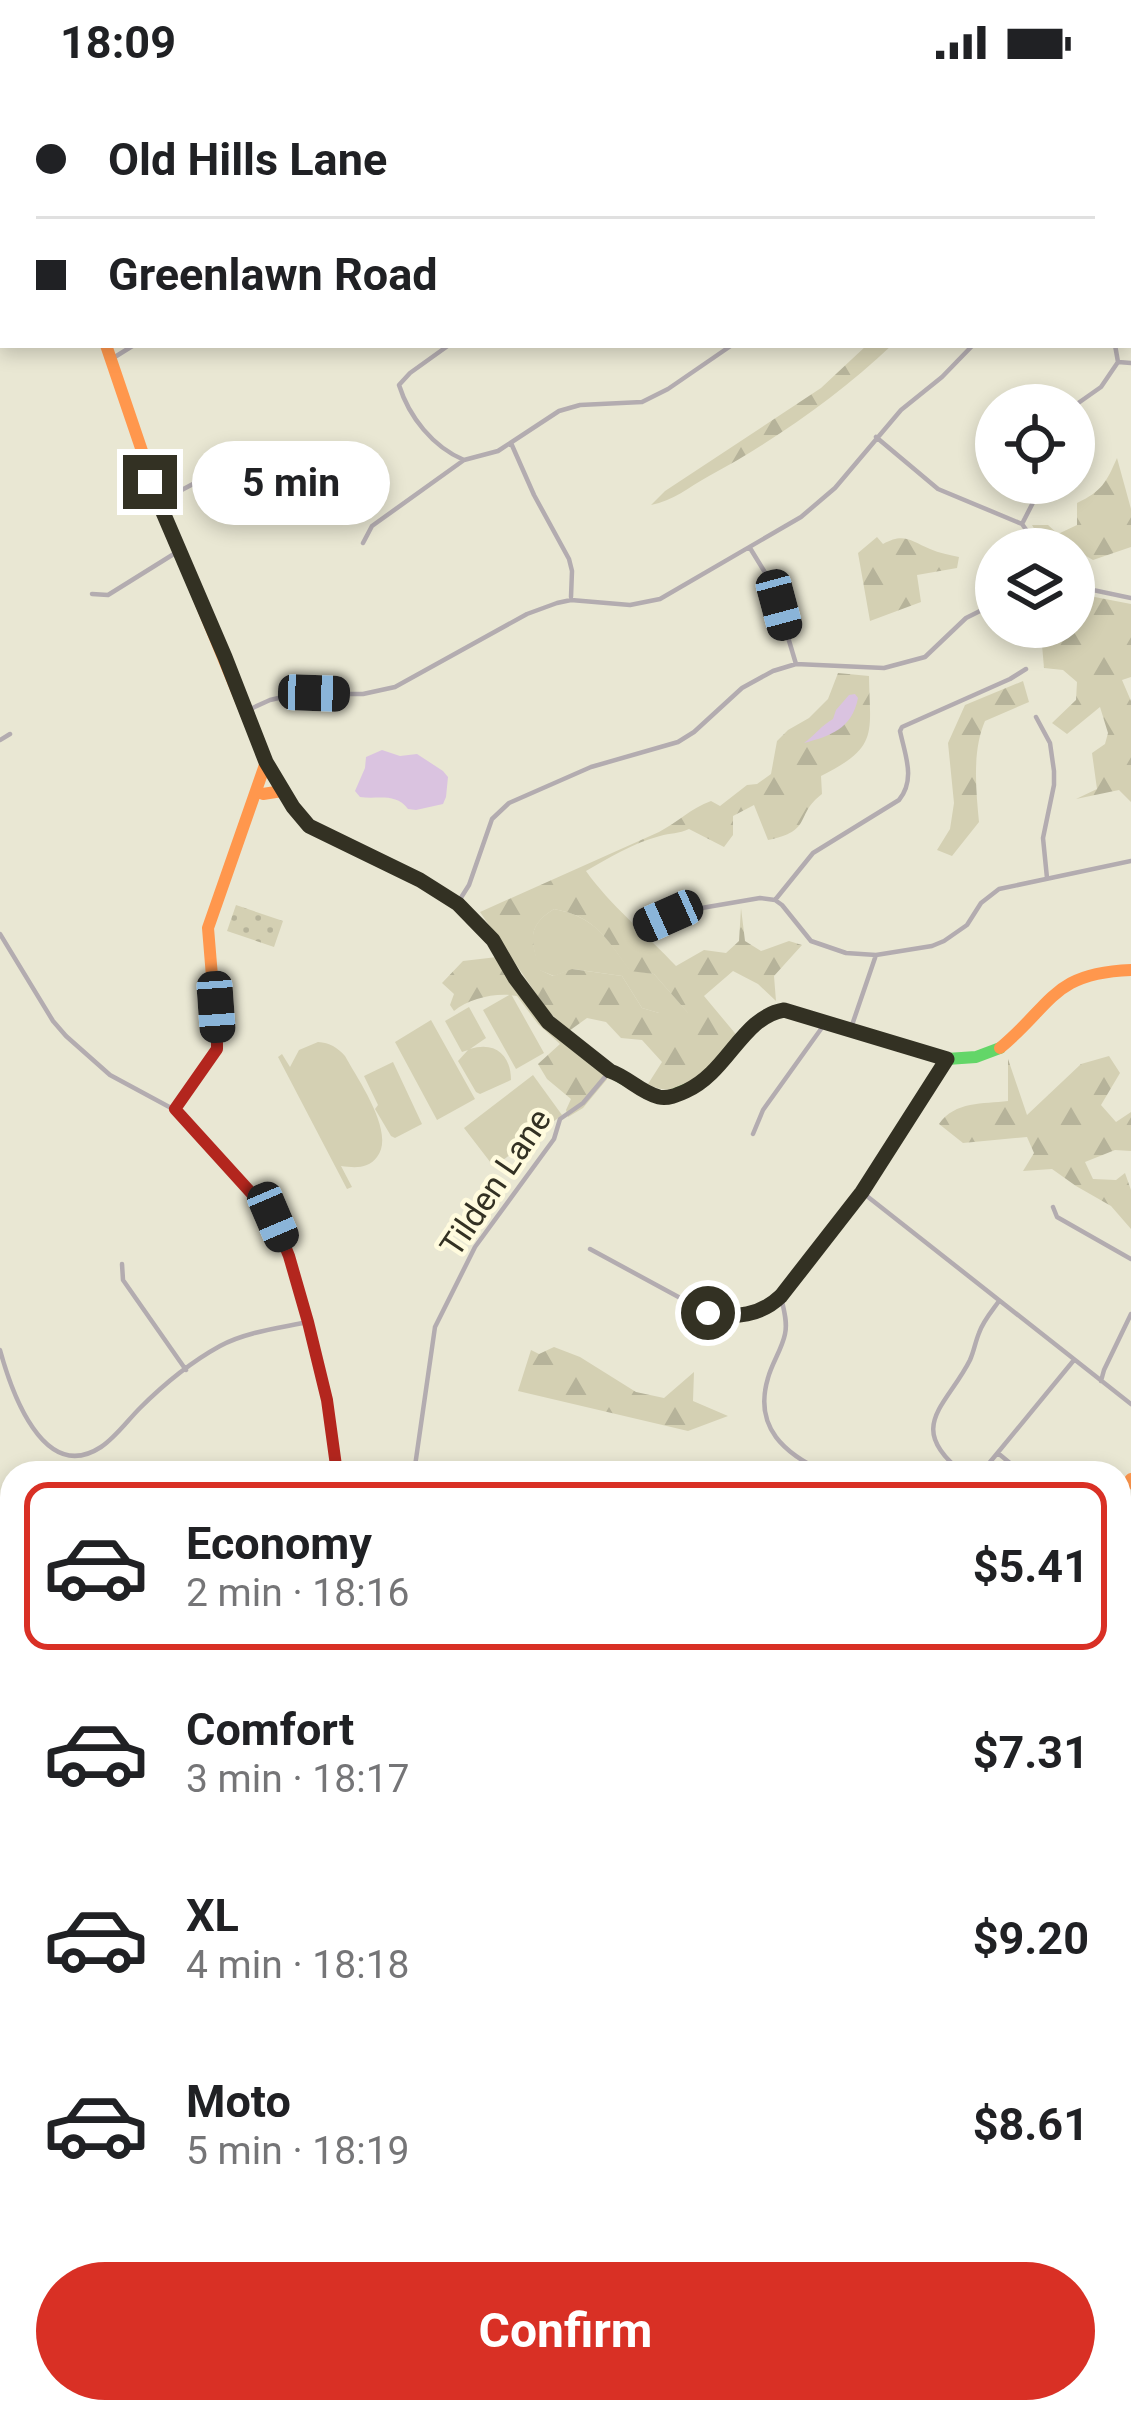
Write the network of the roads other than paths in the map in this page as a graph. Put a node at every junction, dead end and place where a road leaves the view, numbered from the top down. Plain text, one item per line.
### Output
1 (445, 348) edge
2 (728, 348) edge
3 (970, 348) edge
4 (1115, 348) edge
5 (108, 352) edge
6 (1118, 362) junction
7 (1131, 363) edge
8 (1095, 391) edge
9 (876, 437) junction
10 (511, 443) junction
11 (261, 448) dead end
12 (464, 460) junction
13 (159, 502) junction
14 (1032, 504) edge
15 (1022, 524) junction
16 (1025, 528) edge
17 (364, 543) dead end
18 (750, 548) junction
19 (178, 552) junction
20 (1095, 590) edge
21 (92, 594) dead end
22 (1131, 598) edge
23 (571, 600) junction
24 (975, 613) edge
25 (796, 664) junction
26 (1026, 669) dead end
27 (246, 711) junction
28 (1036, 717) dead end
29 (10, 734) dead end
30 (0, 740) edge
31 (266, 762) junction
32 (256, 791) junction
33 (282, 791) junction
34 (1131, 861) edge
35 (1047, 878) junction
36 (776, 899) junction
37 (458, 904) junction
38 (645, 926) dead end
39 (0, 934) edge
40 (12, 955) junction
41 (876, 955) junction
42 (0, 964) edge
43 (1131, 970) edge
44 (826, 1022) junction
45 (850, 1028) junction
46 (947, 1059) junction
47 (610, 1071) junction
48 (176, 1109) junction
49 (753, 1134) dead end
50 (862, 1192) junction
51 (1053, 1207) dead end
52 (590, 1249) dead end
53 (1131, 1259) edge
54 (122, 1264) dead end
55 (781, 1296) junction
56 (1000, 1301) junction
57 (1131, 1314) edge
58 (308, 1322) junction
59 (0, 1350) edge
60 (1075, 1360) junction
61 (186, 1370) junction
62 (1101, 1381) junction
63 (1131, 1404) edge
64 (998, 1453) junction
65 (335, 1461) edge
66 (416, 1461) edge
67 (801, 1461) edge
68 (951, 1461) edge
69 (991, 1461) edge
70 (1008, 1461) edge

1 - 12 street
2 - 10 street
3 - 9 street
4 - 6 street
5 - 13 main road
6 - 7 street
6 - 8 street
9 - 15 street
9 - 18 street
10 - 12 street
10 - 23 street
11 - 13 street
12 - 17 street
13 - 19 main road
14 - 15 street
15 - 16 street
18 - 23 street
18 - 25 street
19 - 21 street
19 - 27 main road
20 - 22 street
23 - 27 street
24 - 25 street
25 - 37 street
26 - 36 street
27 - 31 main road
28 - 35 street
29 - 30 street
31 - 32 main road
31 - 33 main road
32 - 33 main road
32 - 48 main road
33 - 37 main road
34 - 35 street
35 - 41 street
36 - 38 street
36 - 41 street
37 - 47 main road
39 - 40 street
40 - 42 street
40 - 48 street
41 - 45 street
43 - 46 main road
44 - 45 main road
44 - 47 main road
44 - 49 street
45 - 46 main road
46 - 50 street
47 - 66 street, Tilden Lane
48 - 58 main road
50 - 55 street
50 - 56 street
51 - 53 street
52 - 55 street
54 - 61 street
55 - 67 street
56 - 60 street
56 - 68 street
57 - 62 street
58 - 61 street
58 - 65 main road
59 - 61 street
60 - 62 street
60 - 64 street
62 - 63 street
64 - 69 street
64 - 70 street

